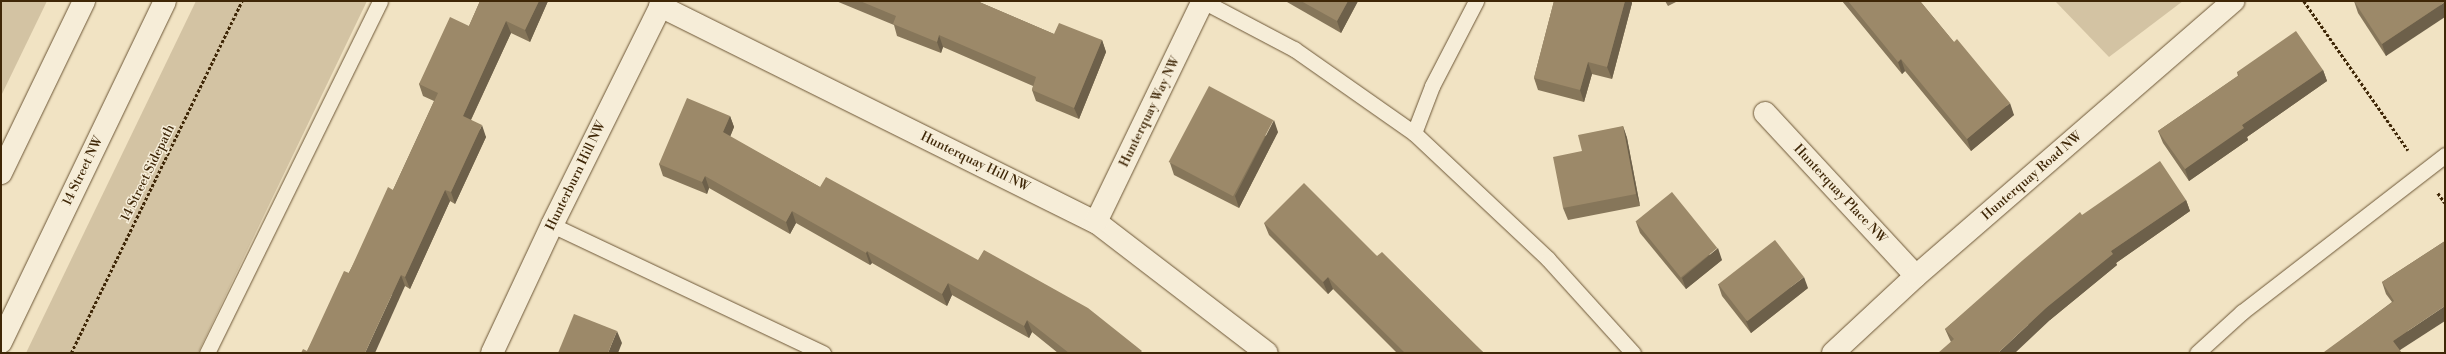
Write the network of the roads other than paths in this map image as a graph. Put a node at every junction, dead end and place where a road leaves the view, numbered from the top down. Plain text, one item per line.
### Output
1 (84, 1) edge
2 (165, 1) edge
3 (380, 1) edge
4 (1203, 1) edge
5 (1476, 1) edge
6 (2233, 1) edge
7 (658, 3) edge
8 (1765, 113) dead end
9 (1414, 133) junction
10 (2445, 155) edge
11 (1, 172) edge
12 (1096, 222) junction
13 (552, 225) junction
14 (1916, 276) junction
15 (1, 342) edge
16 (207, 353) edge
17 (492, 353) edge
18 (823, 353) edge
19 (1267, 353) edge
20 (1633, 353) edge
21 (1833, 353) edge
22 (2197, 353) edge

1 - 11 street
2 - 15 street, 14 Street NW
3 - 16 lane
4 - 9 lane
4 - 12 street, Hunterquay Way NW
5 - 9 lane
6 - 14 street, Hunterquay Road NW
7 - 12 street, Hunterquay Hill NW
7 - 13 street, Hunterburn Hill NW
8 - 14 street, Hunterquay Place NW
9 - 20 lane
10 - 22 lane
12 - 19 street, Hunterquay Hill NW
13 - 17 street, Hunterburn Hill NW
13 - 18 lane
14 - 21 street, Hunterquay Road NW

